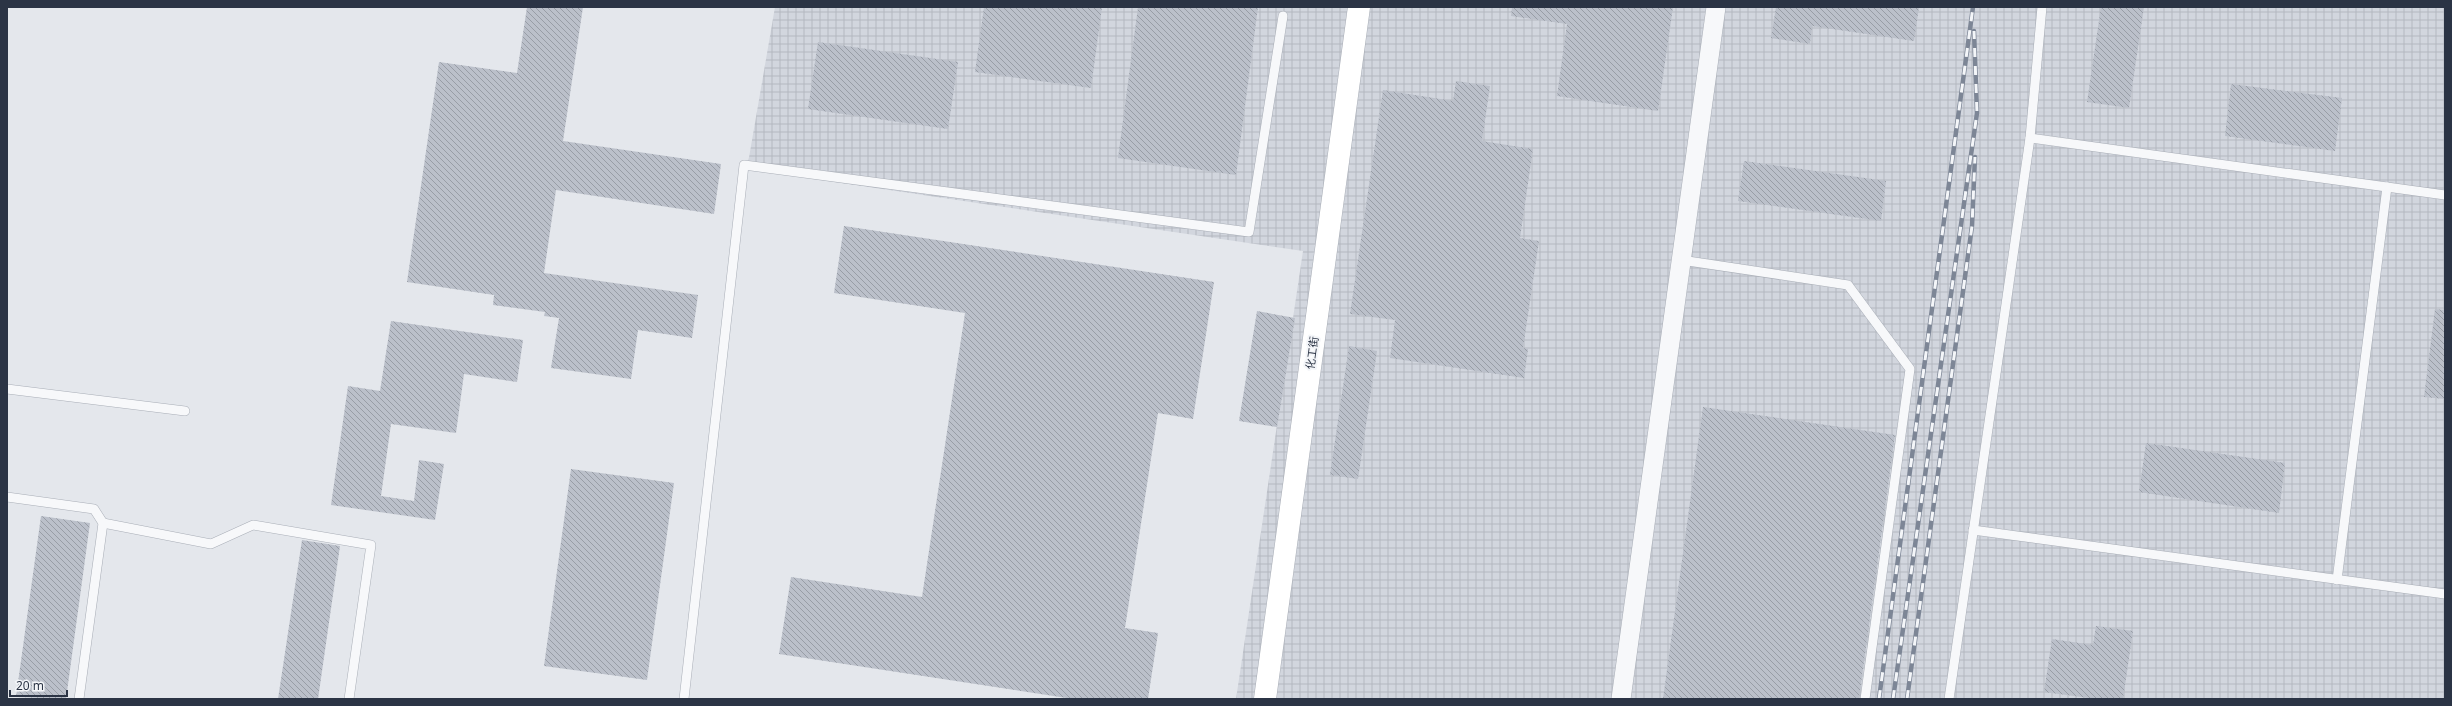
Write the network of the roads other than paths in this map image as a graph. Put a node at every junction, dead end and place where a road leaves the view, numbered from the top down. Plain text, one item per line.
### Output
1 (1359, 7) edge
2 (1716, 7) edge
3 (2042, 7) edge
4 (1283, 16) dead end
5 (2030, 138) junction
6 (2387, 187) junction
7 (2445, 195) edge
8 (1681, 260) junction
9 (7, 389) edge
10 (185, 411) dead end
11 (7, 497) edge
12 (103, 523) junction
13 (1973, 530) junction
14 (2337, 580) junction
15 (2445, 594) edge
16 (78, 699) edge
17 (349, 699) edge
18 (684, 699) edge
19 (1265, 699) edge
20 (1621, 699) edge
21 (1865, 699) edge
22 (1948, 699) edge

1 - 19 street, 化工街
2 - 8 street
3 - 5 lane
4 - 18 lane
5 - 6 lane
5 - 13 lane
6 - 7 lane
6 - 14 lane
8 - 20 street
8 - 21 lane
9 - 10 lane
11 - 12 lane
12 - 16 lane
12 - 17 lane
13 - 14 lane
13 - 22 lane
14 - 15 lane

